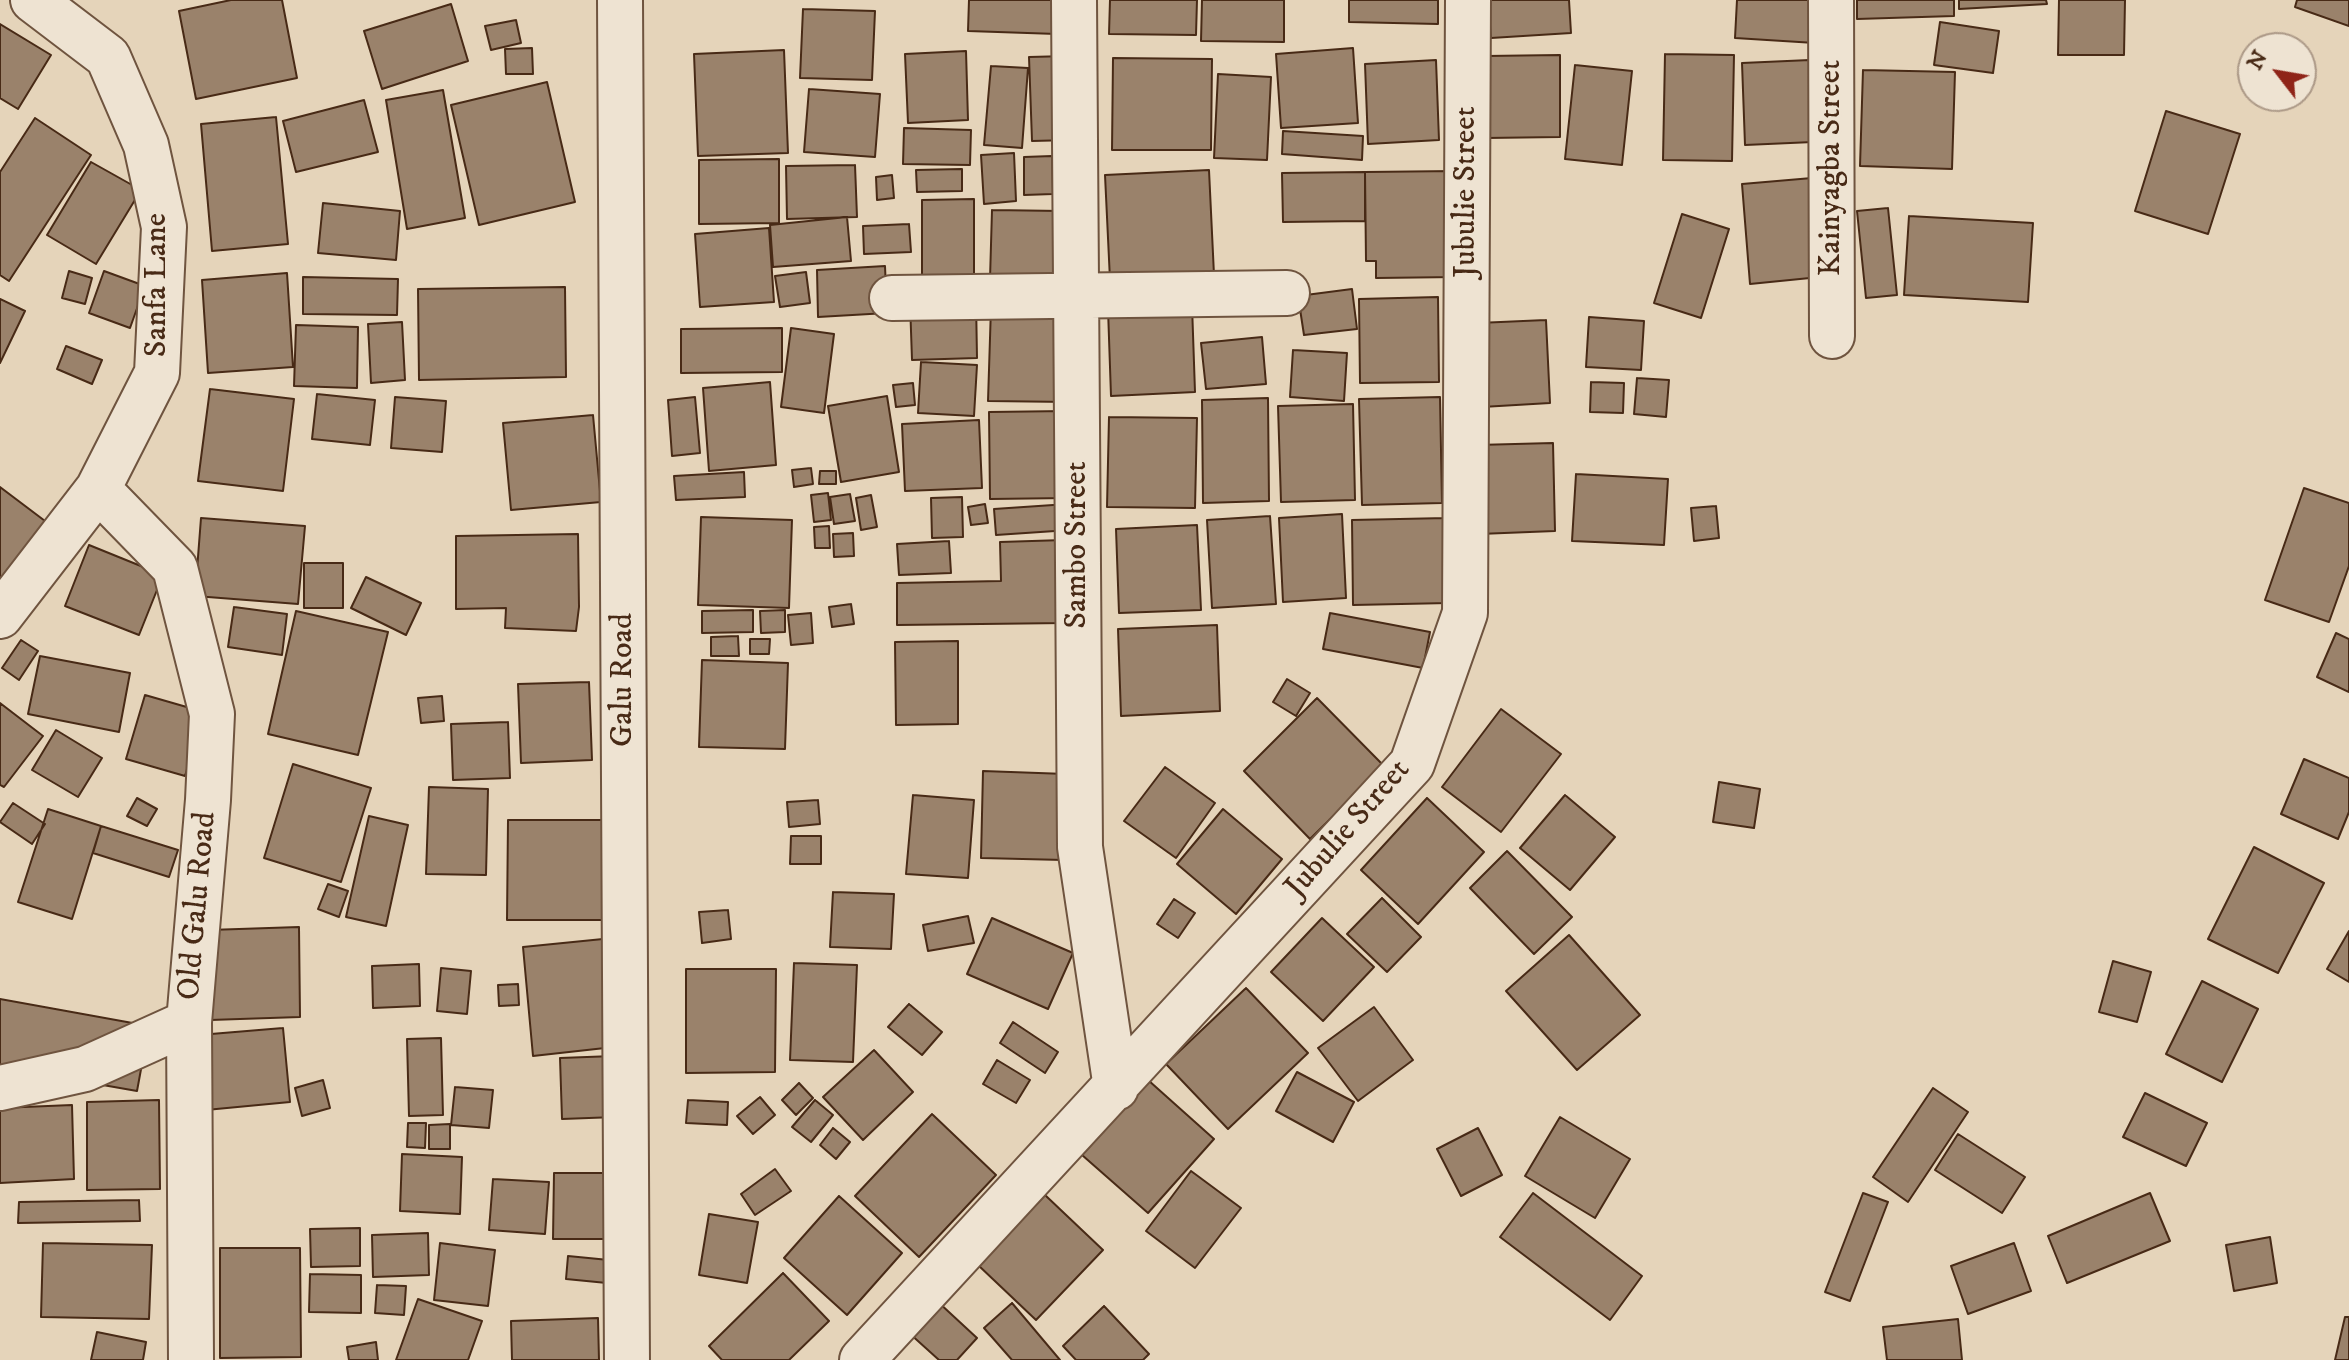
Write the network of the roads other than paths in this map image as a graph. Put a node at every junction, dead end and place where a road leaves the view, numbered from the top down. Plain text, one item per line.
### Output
1 (33, 0) edge
2 (620, 0) edge
3 (1074, 0) edge
4 (1468, 0) edge
5 (1831, 0) edge
6 (1287, 293) dead end
7 (1076, 295) junction
8 (892, 298) dead end
9 (1832, 336) dead end
10 (98, 489) junction
11 (0, 616) edge
12 (189, 1022) junction
13 (0, 1088) edge
14 (1116, 1088) junction
15 (191, 1360) edge
16 (627, 1360) edge
17 (862, 1360) edge

1 - 10 street, Sanfa Lane
2 - 16 street, Galu Road
3 - 7 street, Sambo Street
4 - 14 street, Jubulie Street
5 - 9 street, Kainyagba Street
6 - 7 street
7 - 8 street
7 - 14 street, Sambo Street
10 - 11 street, Sanfa Lane
10 - 12 street, Old Galu Road
12 - 13 street
12 - 15 street, Old Galu Road
14 - 17 street, Jubulie Street

